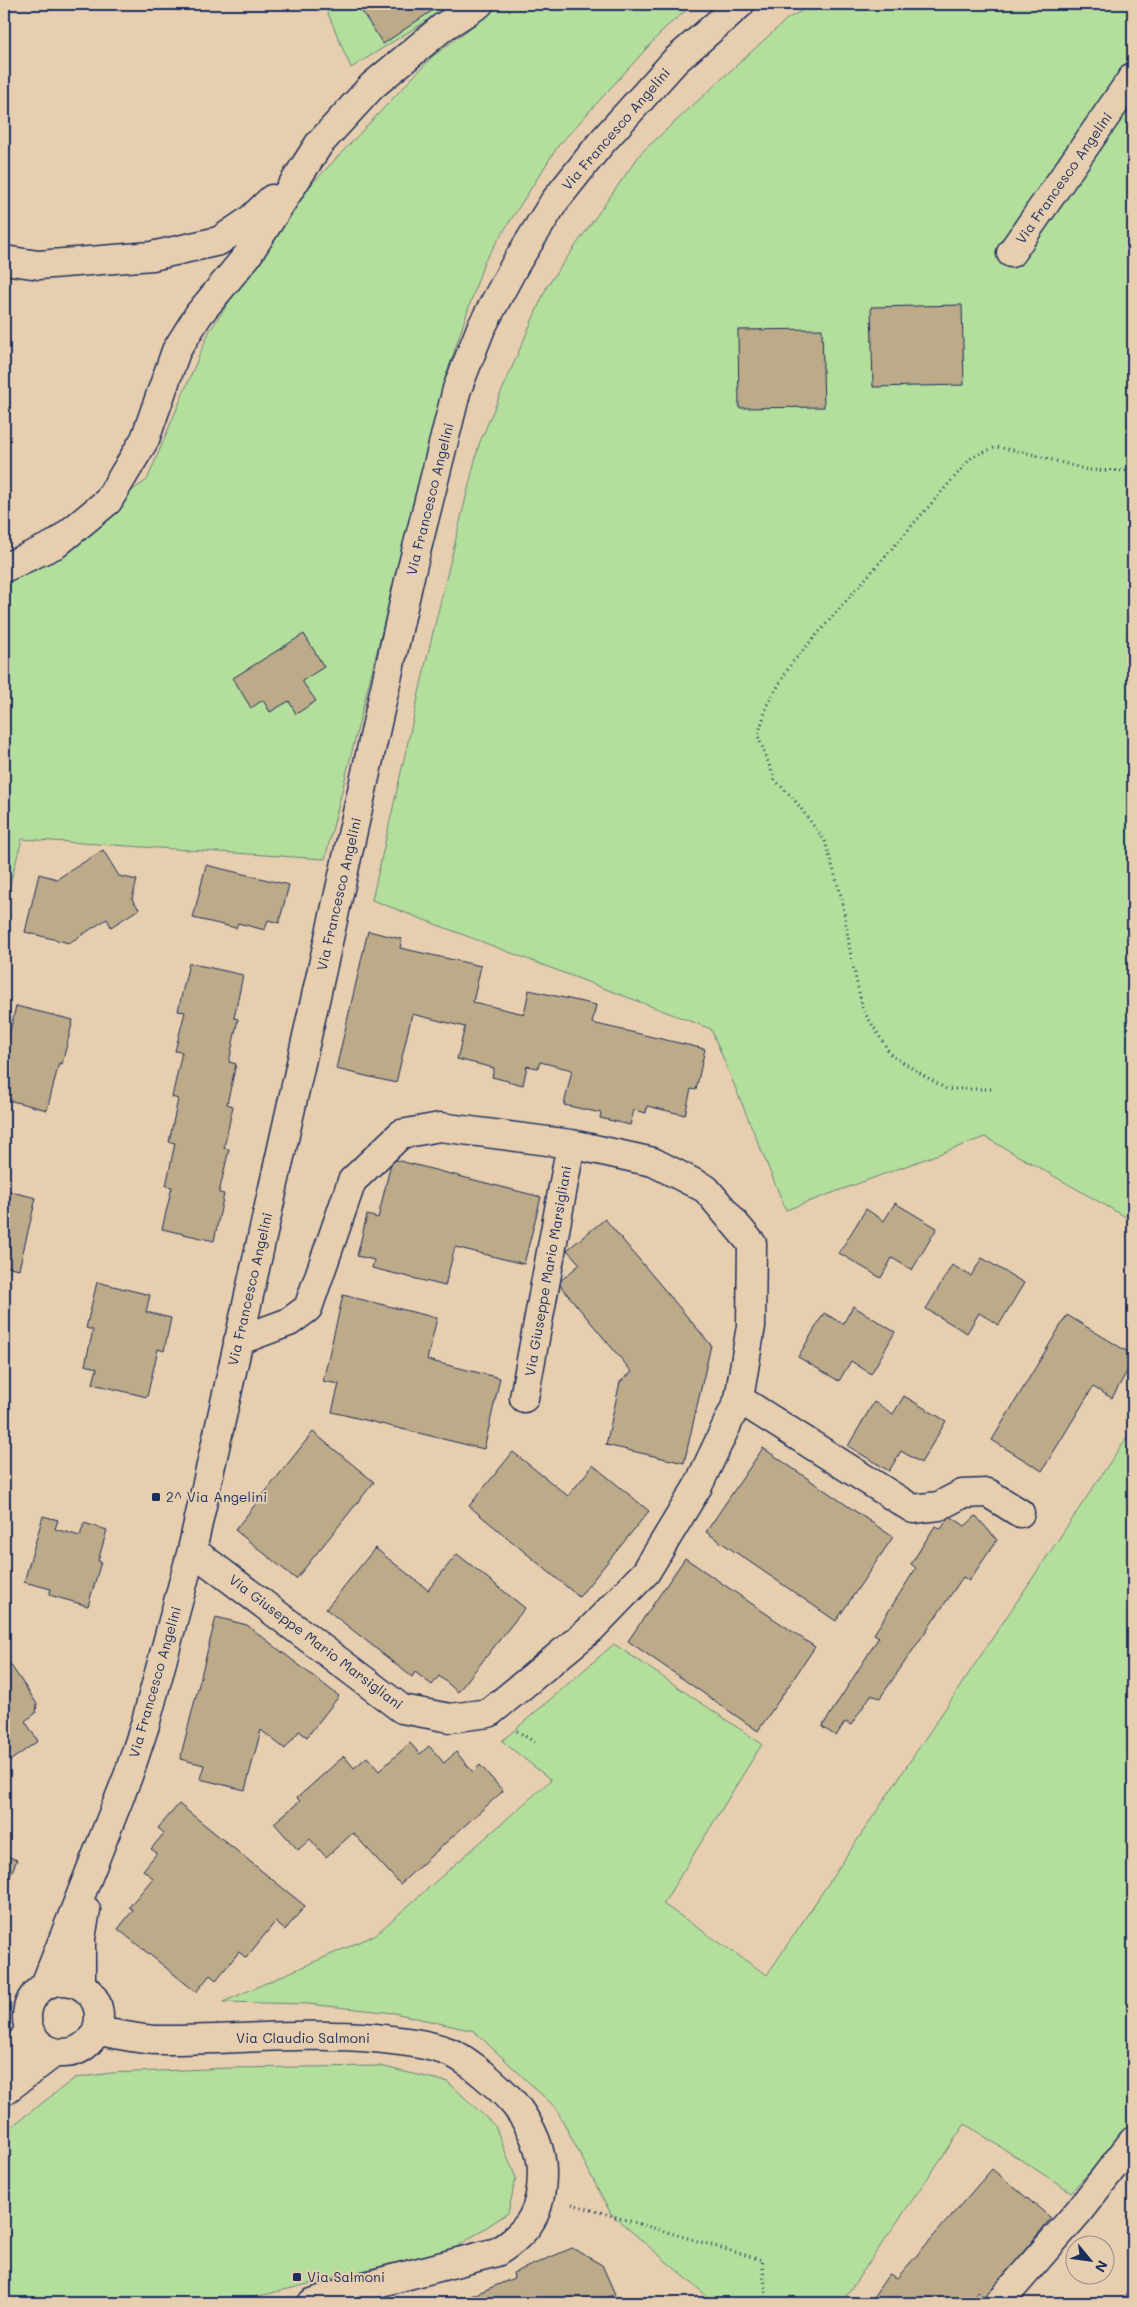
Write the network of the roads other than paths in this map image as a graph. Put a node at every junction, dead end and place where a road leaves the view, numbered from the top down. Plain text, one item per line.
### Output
1 (478, 4) edge
2 (740, 4) edge
3 (1133, 77) edge
4 (298, 174) junction
5 (1011, 253) dead end
6 (4, 260) edge
7 (4, 568) edge
8 (571, 1144) junction
9 (238, 1341) junction
10 (524, 1398) dead end
11 (739, 1399) junction
12 (1020, 1513) dead end
13 (192, 1550) junction
14 (93, 1864) junction
15 (45, 1985) junction
16 (81, 1986) junction
17 (29, 2030) junction
18 (96, 2031) junction
19 (54, 2053) junction
20 (4, 2071) edge
21 (4, 2091) edge
22 (1133, 2142) edge
23 (312, 2303) edge
24 (999, 2303) edge

1 - 4 street
2 - 9 street, Via Francesco Angelini
3 - 5 street, Via Francesco Angelini
4 - 6 street
4 - 7 street
8 - 9 street, Via Giuseppe Mario Marsigliani
8 - 10 street, Via Giuseppe Mario Marsigliani
8 - 11 street, Via Giuseppe Mario Marsigliani
9 - 13 street, Via Francesco Angelini
11 - 12 street
11 - 13 street, Via Giuseppe Mario Marsigliani
13 - 14 street, Via Francesco Angelini
14 - 15 street, Via Francesco Angelini
14 - 16 street, Via Francesco Angelini
15 - 16 street
15 - 17 street, Via Francesco Angelini
16 - 18 street
17 - 19 street
17 - 20 street
18 - 19 street
18 - 23 street, Via Claudio Salmoni
19 - 21 street
22 - 24 street

